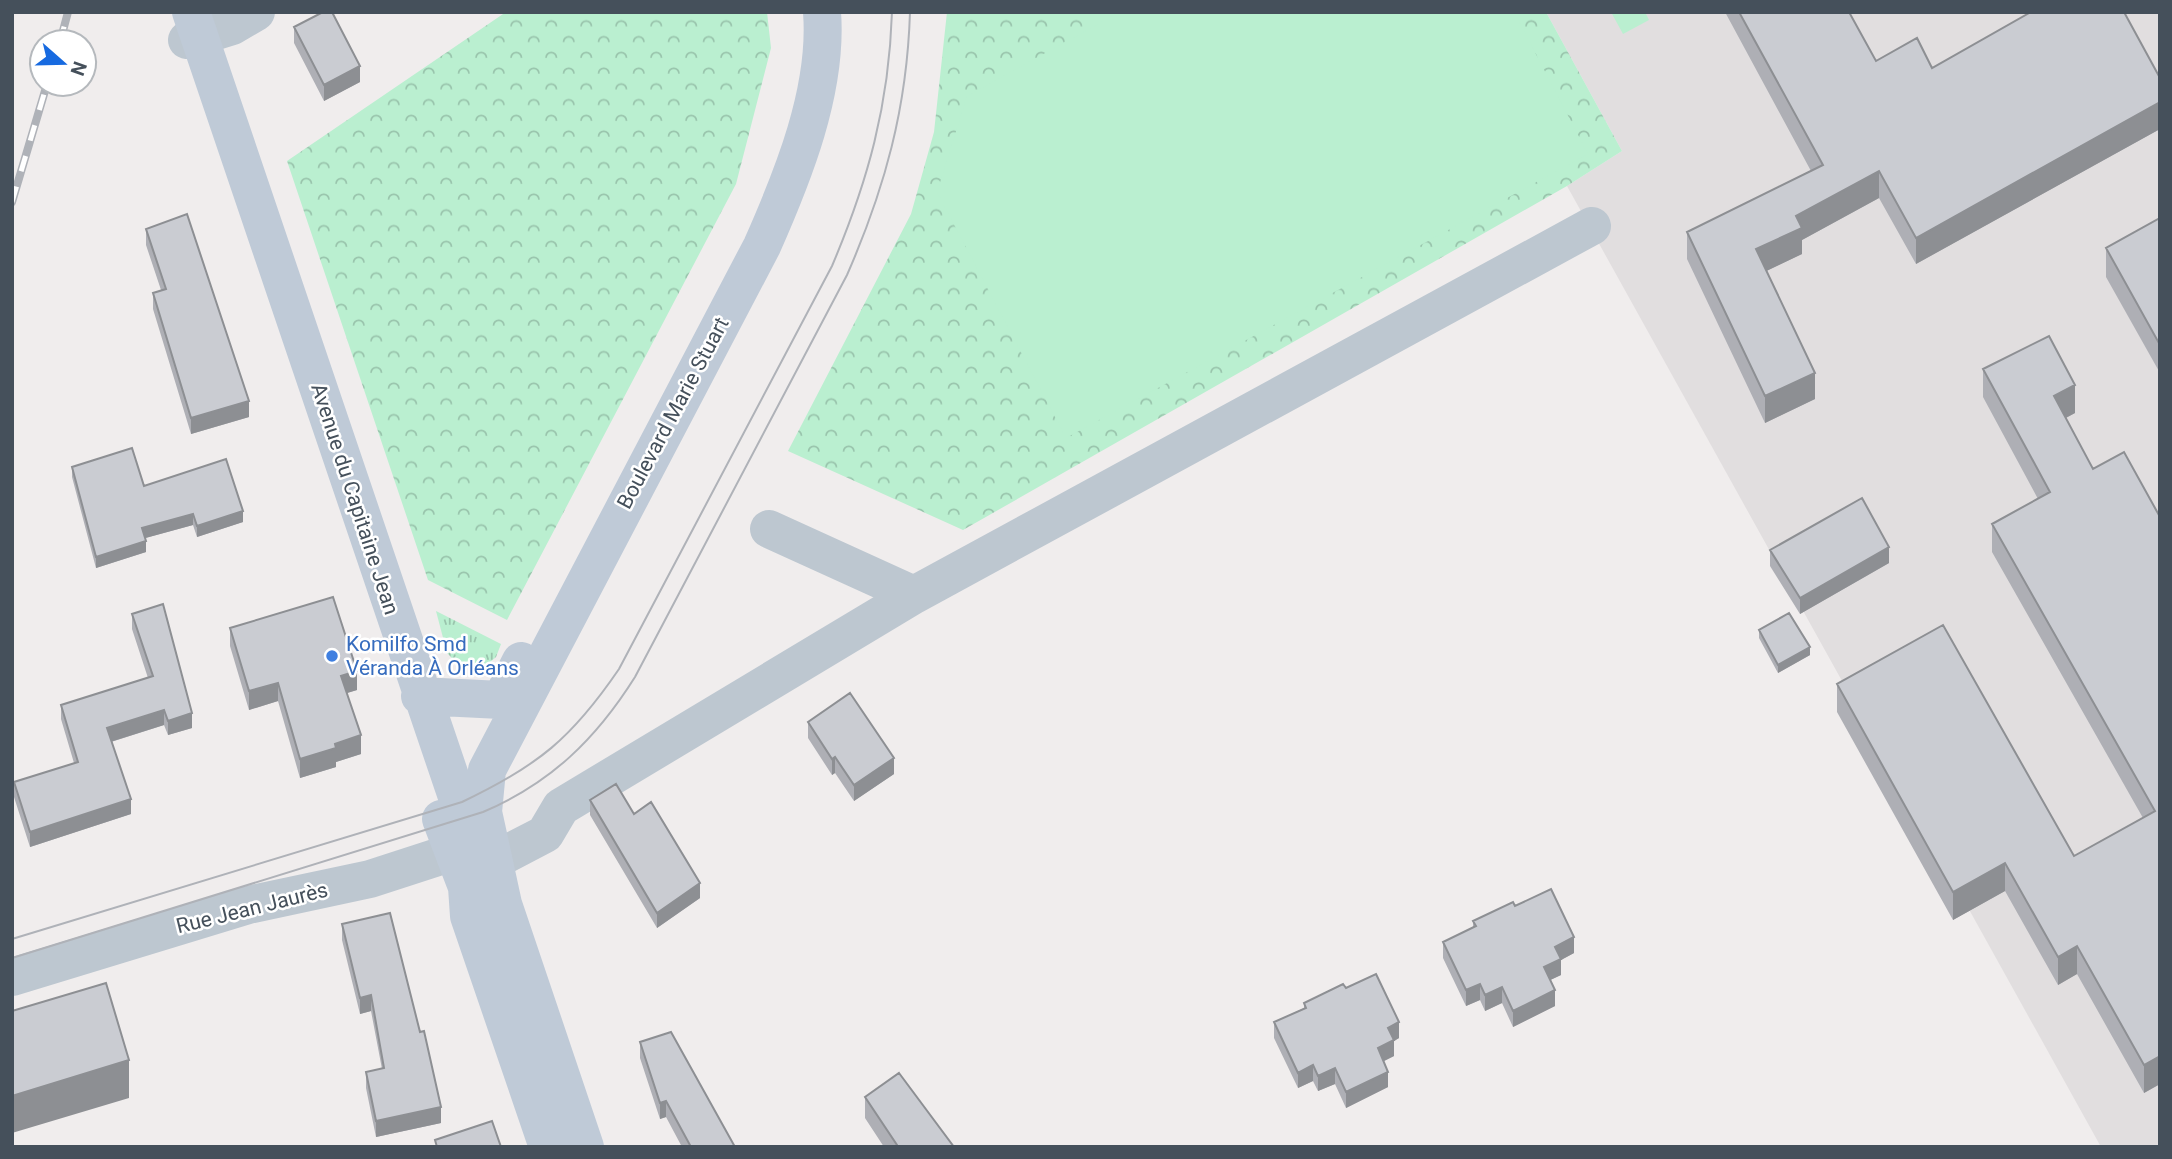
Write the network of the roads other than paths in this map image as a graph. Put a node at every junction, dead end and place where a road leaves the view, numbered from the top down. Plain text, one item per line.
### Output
1 (256, 12) edge
2 (799, 12) edge
3 (822, 12) edge
4 (188, 25) edge
5 (1592, 226) dead end
6 (769, 529) dead end
7 (914, 595) junction
8 (420, 696) junction
9 (501, 700) junction
10 (472, 827) junction
11 (12, 976) edge
12 (548, 1147) edge
13 (565, 1147) edge
14 (585, 1147) edge

1 - 4 street
2 - 9 main road
3 - 10 main road, Boulevard Marie Stuart
4 - 8 main road, Avenue du Capitaine Jean
4 - 10 main road, Avenue du Capitaine Jean
5 - 7 street, Rue Jean Jaurès
6 - 7 street
7 - 10 street, Rue Jean Jaurès
8 - 9 main road
8 - 10 main road, Avenue du Capitaine Jean
9 - 10 main road
10 - 11 street, Rue Jean Jaurès
10 - 12 main road, Avenue du Capitaine Jean
10 - 13 main road, Avenue du Capitaine Jean
10 - 14 main road, Avenue du Capitaine Jean

